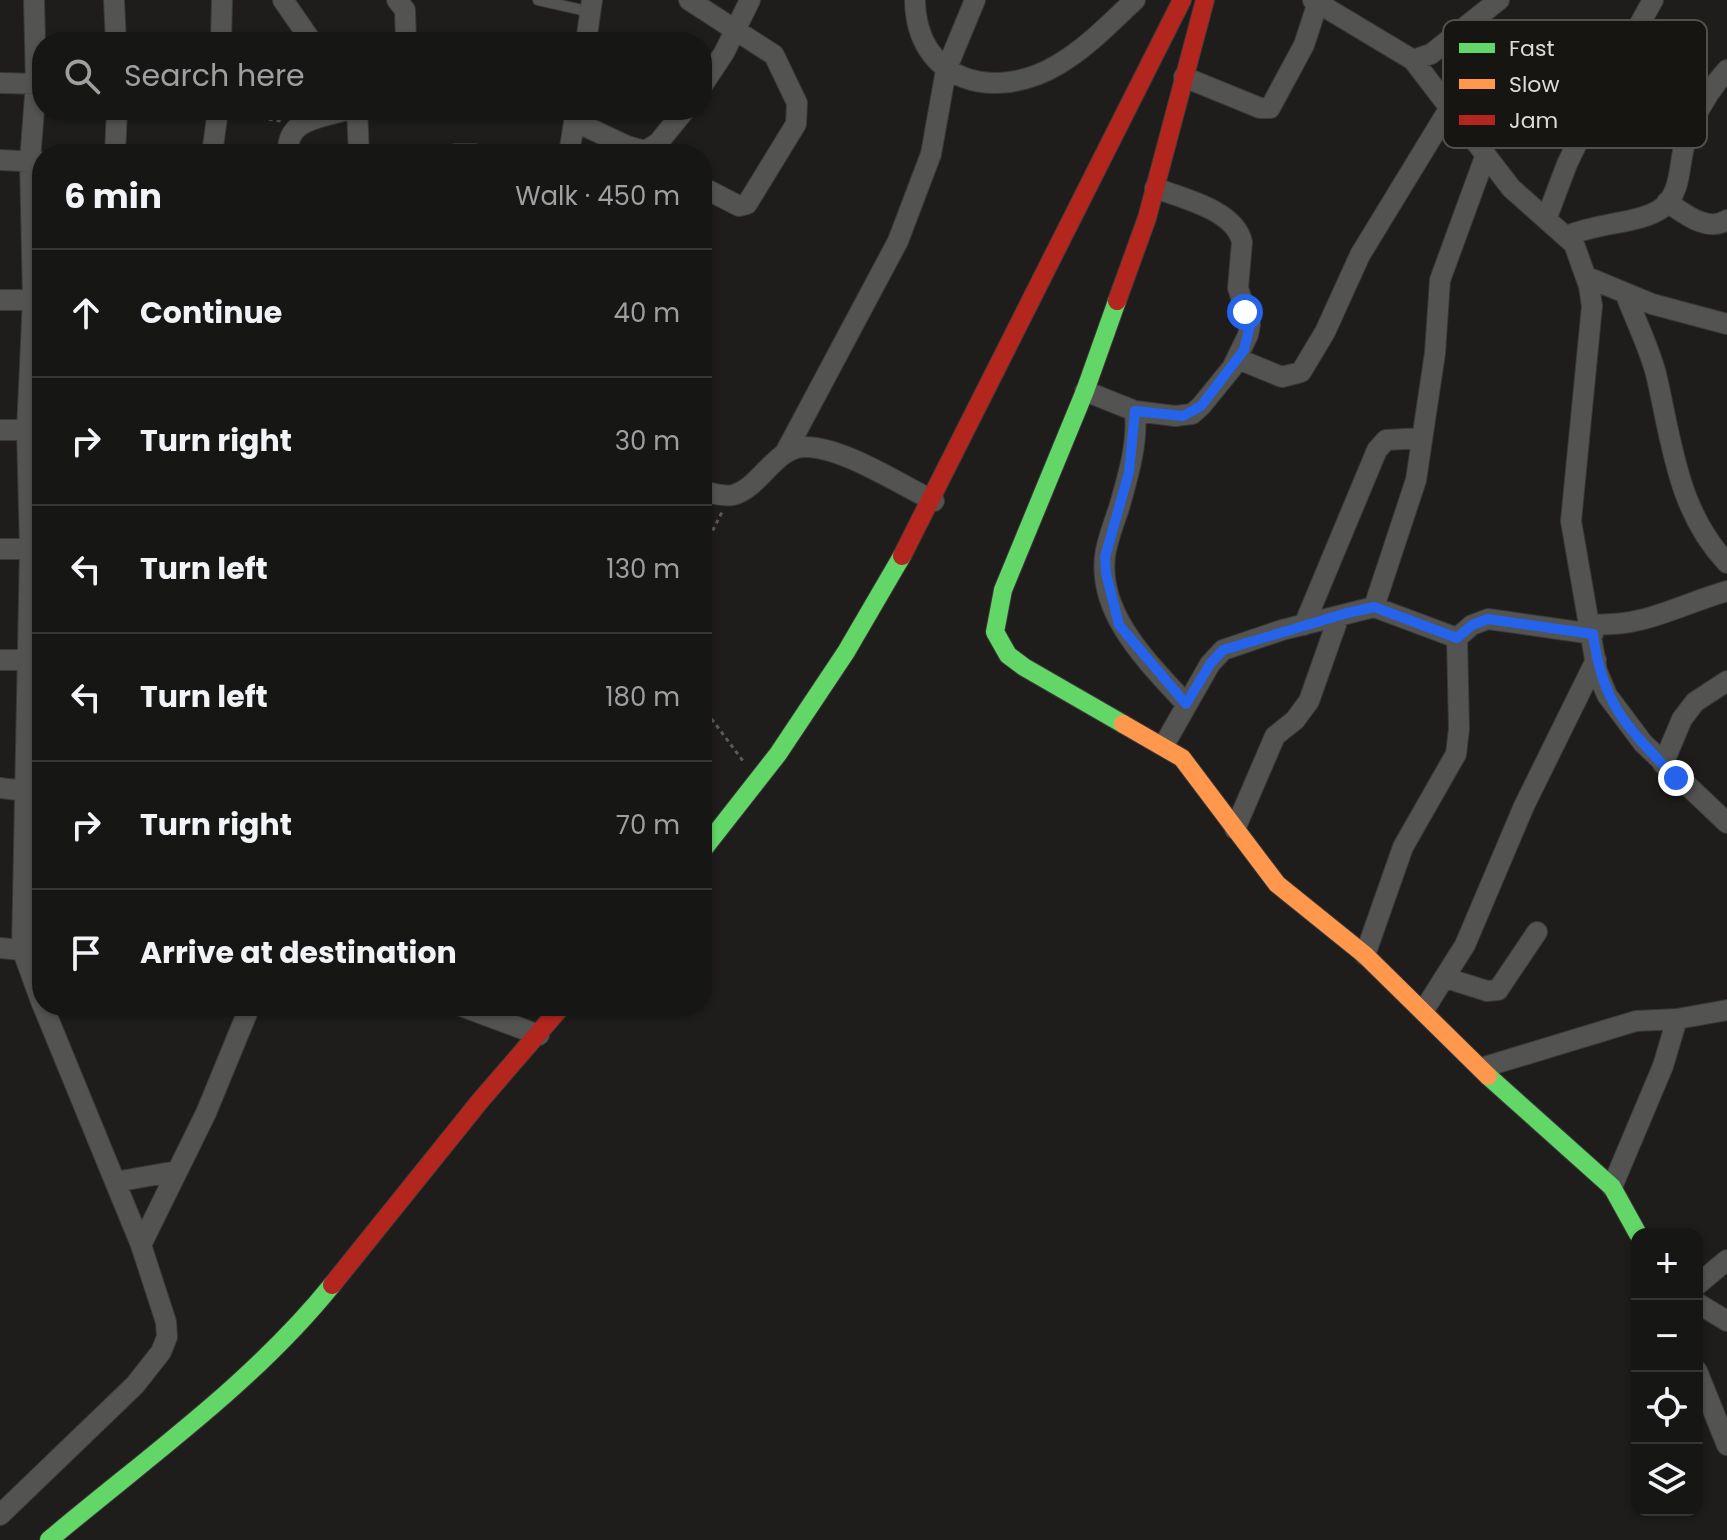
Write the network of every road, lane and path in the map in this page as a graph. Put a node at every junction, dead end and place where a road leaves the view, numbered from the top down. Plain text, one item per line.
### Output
1 (34, 0) edge
2 (114, 0) edge
3 (222, 0) edge
4 (283, 0) edge
5 (397, 0) edge
6 (538, 0) edge
7 (689, 0) edge
8 (750, 0) edge
9 (975, 0) edge
10 (1135, 0) edge
11 (1182, 0) edge
12 (1205, 0) edge
13 (1499, 0) edge
14 (1653, 0) edge
15 (911, 1) edge
16 (1316, 1) edge
17 (592, 6) edge
18 (1474, 20) edge
19 (1642, 20) edge
20 (736, 31) junction
21 (36, 32) edge
22 (116, 32) edge
23 (221, 32) edge
24 (305, 32) edge
25 (406, 32) edge
26 (588, 32) edge
27 (1443, 44) edge
28 (1413, 60) junction
29 (712, 70) edge
30 (946, 70) junction
31 (1727, 70) edge
32 (1184, 77) junction
33 (0, 83) edge
34 (32, 84) edge
35 (1707, 95) edge
36 (1443, 101) edge
37 (1443, 119) edge
38 (38, 120) edge
39 (117, 120) edge
40 (217, 120) edge
41 (278, 120) edge
42 (317, 120) edge
43 (357, 120) edge
44 (574, 120) edge
45 (582, 120) edge
46 (677, 120) edge
47 (305, 124) junction
48 (37, 144) edge
49 (115, 144) edge
50 (213, 144) edge
51 (289, 144) edge
52 (359, 144) edge
53 (571, 144) edge
54 (624, 144) edge
55 (657, 144) edge
56 (1478, 148) edge
57 (1575, 148) edge
58 (1684, 148) edge
59 (1485, 157) junction
60 (0, 160) edge
61 (32, 162) edge
62 (1155, 188) junction
63 (712, 192) edge
64 (1667, 202) junction
65 (1547, 217) junction
66 (1727, 220) edge
67 (1567, 236) junction
68 (1587, 277) junction
69 (1625, 293) junction
70 (0, 300) edge
71 (32, 300) edge
72 (1727, 324) edge
73 (1238, 359) junction
74 (1085, 391) junction
75 (1135, 411) junction
76 (0, 430) edge
77 (32, 430) edge
78 (1422, 438) junction
79 (785, 453) junction
80 (712, 492) edge
81 (731, 495) junction
82 (934, 501) junction
83 (712, 532) edge
84 (0, 549) edge
85 (32, 549) edge
86 (1727, 563) edge
87 (1727, 591) edge
88 (1374, 607) junction
89 (1339, 616) junction
90 (1304, 625) junction
91 (1592, 629) junction
92 (1457, 638) junction
93 (32, 659) edge
94 (0, 660) edge
95 (1596, 660) junction
96 (1727, 681) edge
97 (1186, 704) junction
98 (712, 719) edge
99 (1164, 745) junction
100 (1663, 764) junction
101 (760, 783) junction
102 (0, 788) edge
103 (32, 792) edge
104 (1727, 823) edge
105 (1235, 829) junction
106 (712, 839) edge
107 (1537, 932) dead end
108 (0, 948) edge
109 (32, 950) edge
110 (1365, 955) junction
111 (1446, 978) junction
112 (1424, 1010) junction
113 (1727, 1010) edge
114 (47, 1016) edge
115 (246, 1016) edge
116 (488, 1016) edge
117 (554, 1016) edge
118 (1677, 1019) junction
119 (539, 1035) junction
120 (1481, 1068) junction
121 (177, 1171) junction
122 (115, 1182) junction
123 (1612, 1187) junction
124 (1635, 1228) edge
125 (141, 1245) junction
126 (1727, 1260) edge
127 (1703, 1280) edge
128 (1703, 1307) edge
129 (1727, 1321) edge
130 (1697, 1372) edge
131 (1727, 1445) edge
132 (0, 1515) edge
133 (49, 1540) edge

1 - 21 street
2 - 22 street
3 - 23 street
4 - 24 street
5 - 25 street
6 - 17 lane
7 - 20 street
8 - 20 street
9 - 30 street
10 - 30 street
11 - 82 street
12 - 32 street
13 - 18 street
14 - 19 street
15 - 30 street
16 - 28 street
16 - 32 street
17 - 26 street
20 - 29 street
20 - 63 street
27 - 28 street
28 - 36 street
30 - 79 street
31 - 35 street
32 - 62 street
33 - 34 street
37 - 73 street
38 - 48 street
39 - 49 street
40 - 50 street
41 - 47 path
42 - 47 street
43 - 52 street
44 - 53 street
45 - 54 street
46 - 55 street
47 - 51 street
56 - 59 street
57 - 65 street
58 - 64 street
59 - 65 street
59 - 78 street
60 - 61 street
62 - 73 street
62 - 74 street
64 - 66 street
64 - 67 street
65 - 67 street
67 - 68 street
68 - 69 street
68 - 91 street
69 - 72 street
69 - 86 street
70 - 71 street
73 - 75 street
74 - 75 street
74 - 99 street
75 - 97 street
76 - 77 street
78 - 88 street
78 - 90 street
79 - 81 street
79 - 82 street
80 - 81 street
81 - 83 path
82 - 101 street
84 - 85 street
87 - 91 street
88 - 89 street
88 - 92 street
89 - 90 street
89 - 105 street
90 - 97 street
91 - 92 street
91 - 95 street
92 - 110 street
93 - 94 street
95 - 100 street
95 - 111 street
96 - 100 street
97 - 99 street
98 - 101 path
99 - 105 street
100 - 104 street
101 - 106 street
102 - 103 street
105 - 110 street
107 - 111 street
108 - 109 street
110 - 112 street
111 - 112 street
112 - 120 street
113 - 118 street
114 - 122 street
115 - 121 street
116 - 119 street
117 - 119 street
118 - 120 street
118 - 123 street
119 - 133 street
120 - 123 street
121 - 122 street
121 - 125 street
122 - 125 street
123 - 124 street
125 - 132 street
126 - 127 street
128 - 129 street
130 - 131 street

